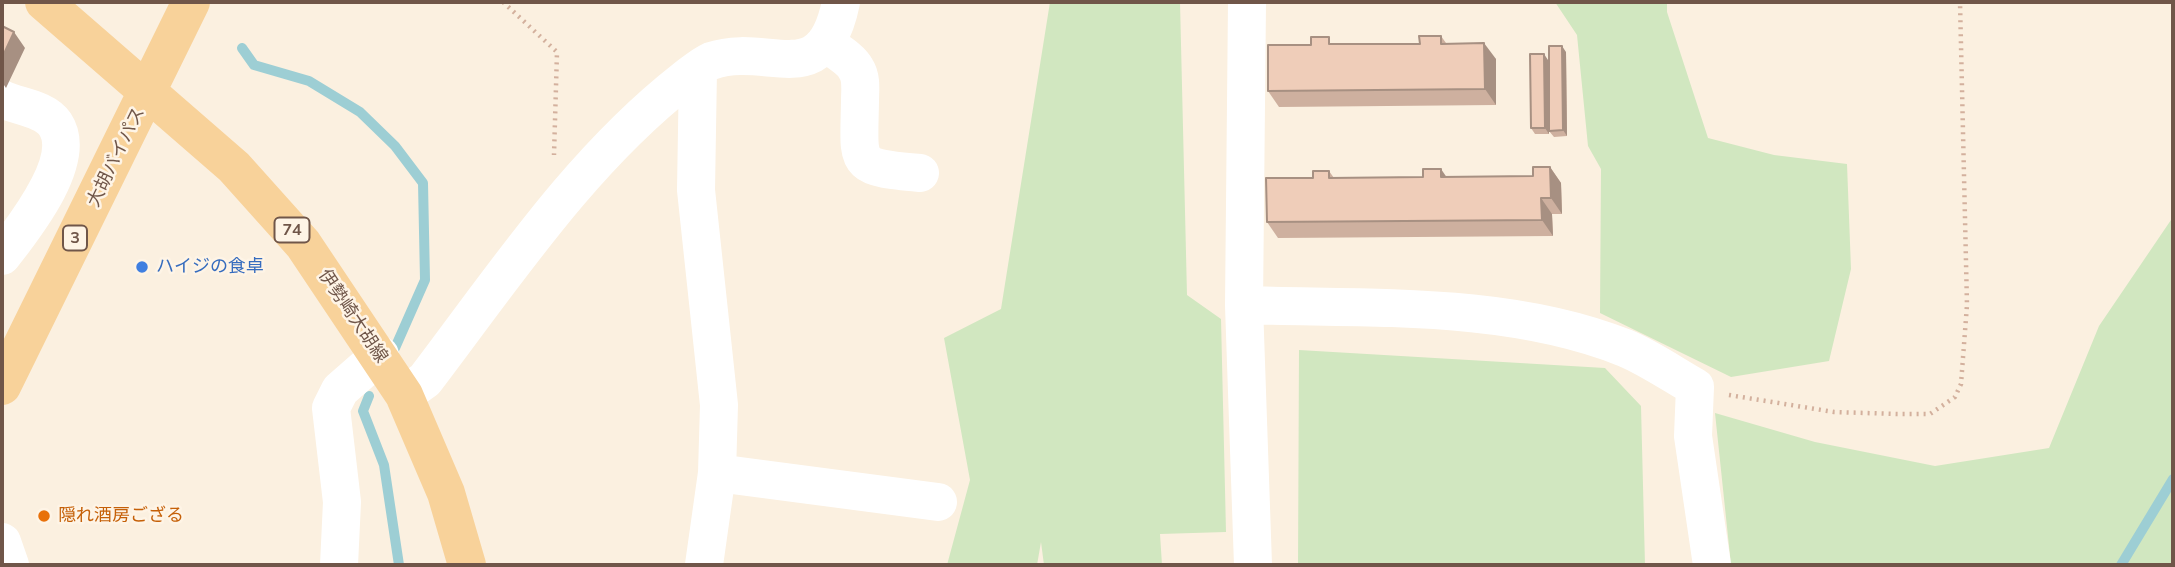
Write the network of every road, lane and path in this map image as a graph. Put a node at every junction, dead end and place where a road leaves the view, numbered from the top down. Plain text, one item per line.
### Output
1 (44, 2) edge
2 (191, 2) edge
3 (503, 2) edge
4 (841, 2) edge
5 (1247, 2) edge
6 (1960, 2) edge
7 (827, 44) junction
8 (698, 70) junction
9 (149, 90) junction
10 (2, 99) edge
11 (554, 159) dead end
12 (920, 173) dead end
13 (2, 256) edge
14 (1244, 305) junction
15 (380, 355) junction
16 (2, 386) edge
17 (1695, 387) junction
18 (404, 395) junction
19 (717, 473) junction
20 (938, 502) dead end
21 (2, 542) edge
22 (10, 565) edge
23 (339, 565) edge
24 (467, 565) edge
25 (704, 565) edge
26 (1253, 565) edge
27 (1712, 565) edge

1 - 9 main road, 伊勢崎大胡線 / 74
2 - 9 main road, 大胡バイパス / 3
3 - 11 path
4 - 7 street
5 - 14 street
6 - 17 path
7 - 8 street
7 - 12 street
8 - 18 street
8 - 19 street
9 - 15 main road, 伊勢崎大胡線 / 74
9 - 16 main road, 大胡バイパス / 3
10 - 13 street
14 - 17 street
14 - 26 street
15 - 18 main road, 伊勢崎大胡線 / 74
15 - 23 street
17 - 27 street
18 - 24 main road, 伊勢崎大胡線 / 74
19 - 20 street
19 - 25 street
21 - 22 street

